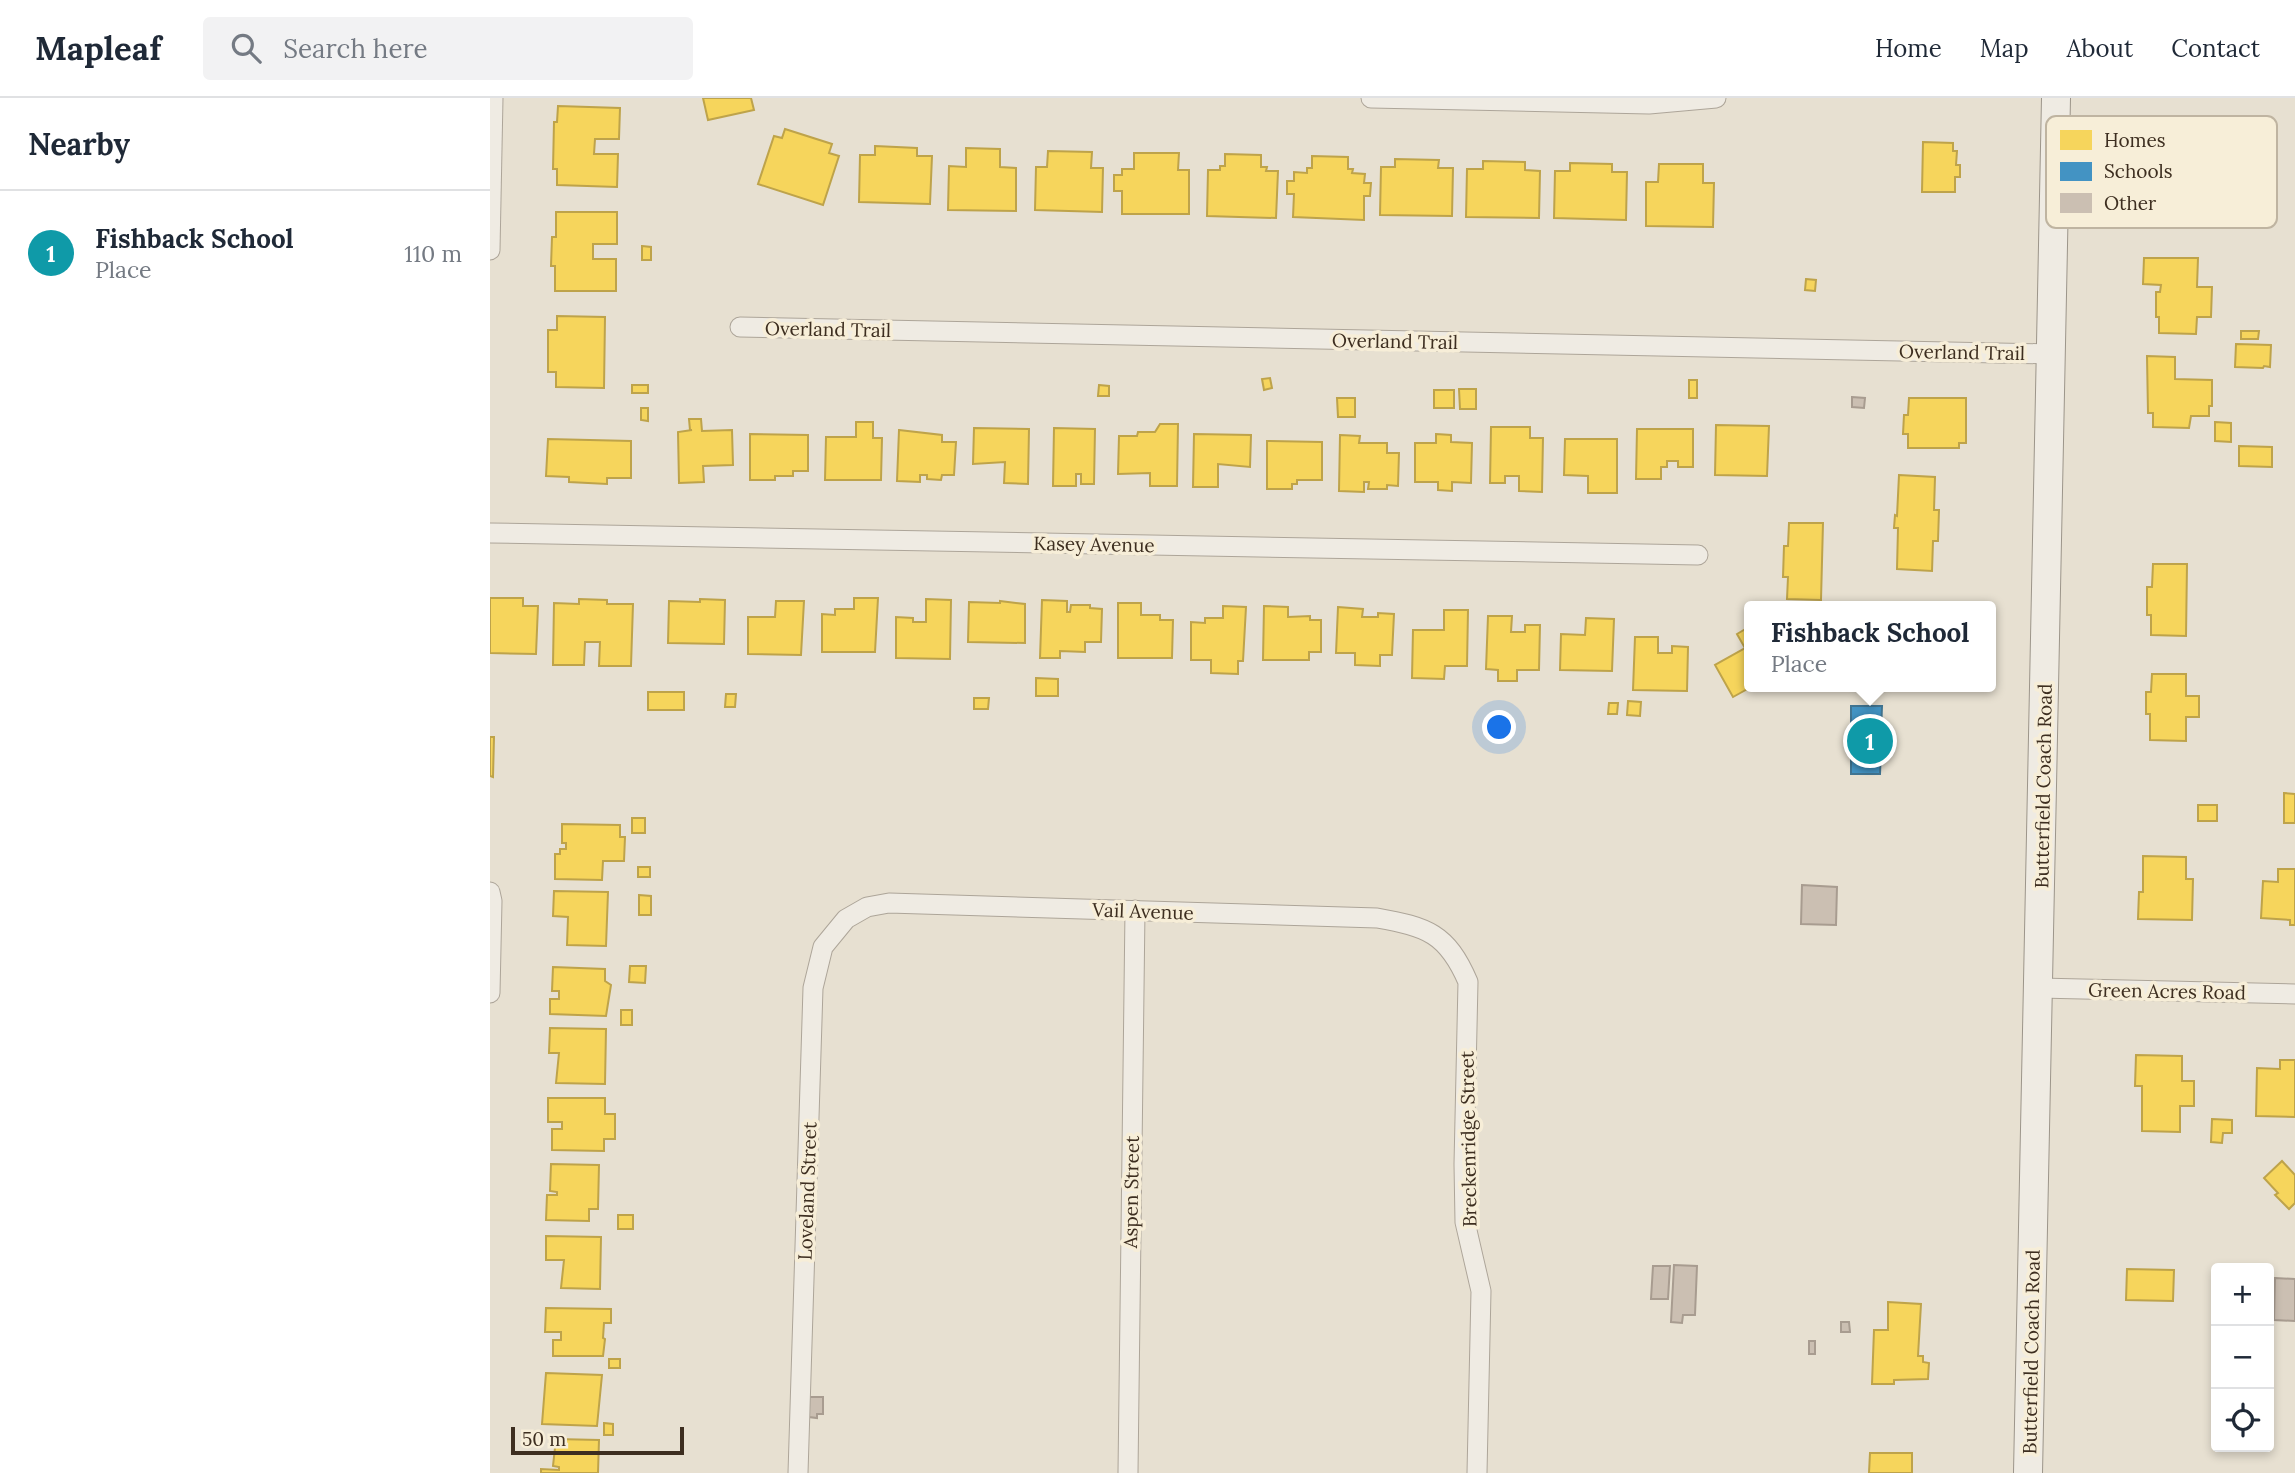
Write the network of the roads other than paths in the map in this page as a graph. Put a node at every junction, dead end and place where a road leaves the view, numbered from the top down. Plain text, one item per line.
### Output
1 (493, 98) edge
2 (1371, 98) edge
3 (1716, 98) edge
4 (2056, 98) edge
5 (1597, 100) edge
6 (2056, 116) edge
7 (491, 188) edge
8 (2053, 228) edge
9 (490, 250) edge
10 (740, 327) dead end
11 (2051, 354) junction
12 (490, 533) edge
13 (1698, 555) dead end
14 (490, 892) edge
15 (1135, 910) junction
16 (846, 919) joint
17 (1440, 937) joint
18 (2039, 988) junction
19 (490, 993) edge
20 (2295, 994) edge
21 (798, 1473) edge
22 (1128, 1473) edge
23 (1477, 1473) edge
24 (2028, 1473) edge

1 - 7 street
2 - 5 street
3 - 5 street
4 - 6 main road, Butterfield Coach Road
7 - 9 street
8 - 11 main road, Butterfield Coach Road
10 - 11 street, Overland Trail
11 - 18 main road, Butterfield Coach Road
12 - 13 street, Kasey Avenue
14 - 19 street
15 - 16 street, Vail Avenue
15 - 17 street, Vail Avenue
15 - 22 street, Aspen Street
16 - 21 street, Loveland Street
17 - 23 street, Breckenridge Street
18 - 20 street, Green Acres Road
18 - 24 main road, Butterfield Coach Road

